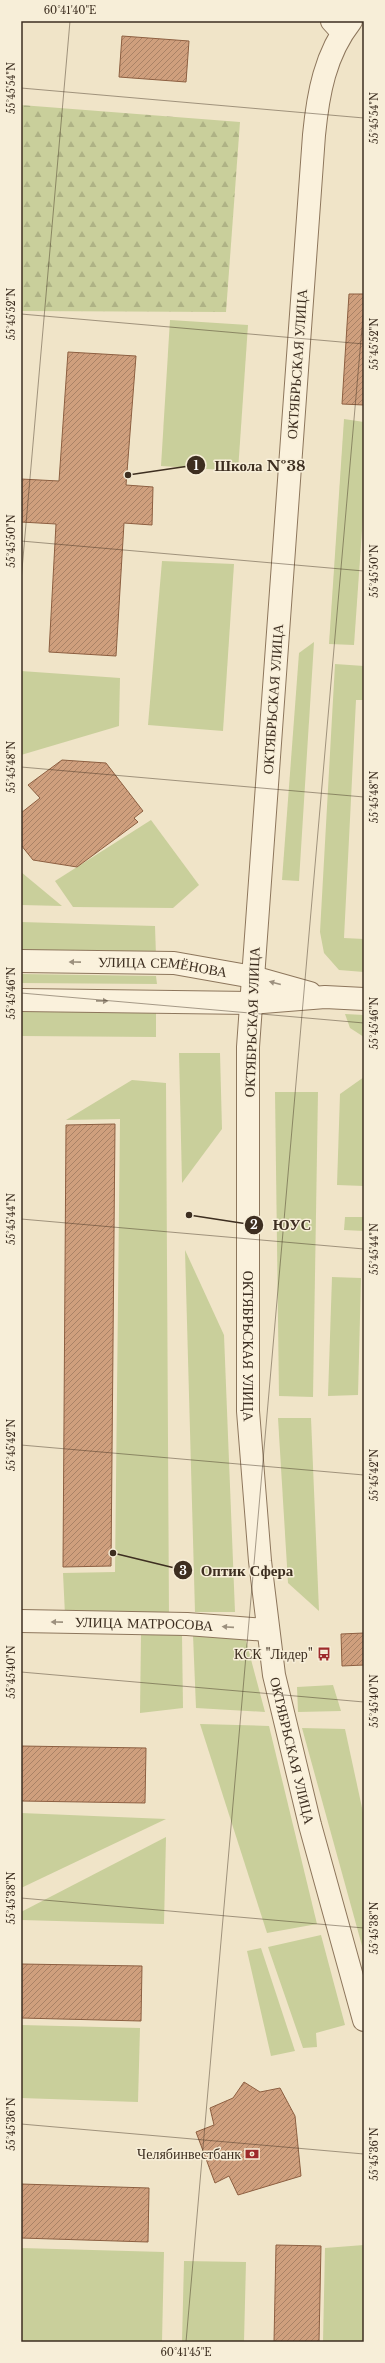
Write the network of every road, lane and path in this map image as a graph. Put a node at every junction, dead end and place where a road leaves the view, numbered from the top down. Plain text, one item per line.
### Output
1 (342, 25) edge
2 (21, 961) edge
3 (252, 977) junction
4 (324, 997) junction
5 (364, 999) edge
6 (21, 1000) edge
7 (251, 1003) junction
8 (21, 1621) edge
9 (267, 1630) junction
10 (364, 2020) edge

1 - 3 street, ОКТЯБРЬСКАЯ УЛИЦА
3 -> 2 street, УЛИЦА СЕМЁНОВА
4 -> 3 street, УЛИЦА СЕМЁНОВА
3 - 7 street, ОКТЯБРЬСКАЯ УЛИЦА
4 - 5 street, УЛИЦА СЕМЁНОВА
4 - 7 street, УЛИЦА СЕМЁНОВА
6 -> 7 street, УЛИЦА СЕМЁНОВА
7 - 9 street, ОКТЯБРЬСКАЯ УЛИЦА
9 -> 8 street, УЛИЦА МАТРОСОВА
9 - 10 street, ОКТЯБРЬСКАЯ УЛИЦА

